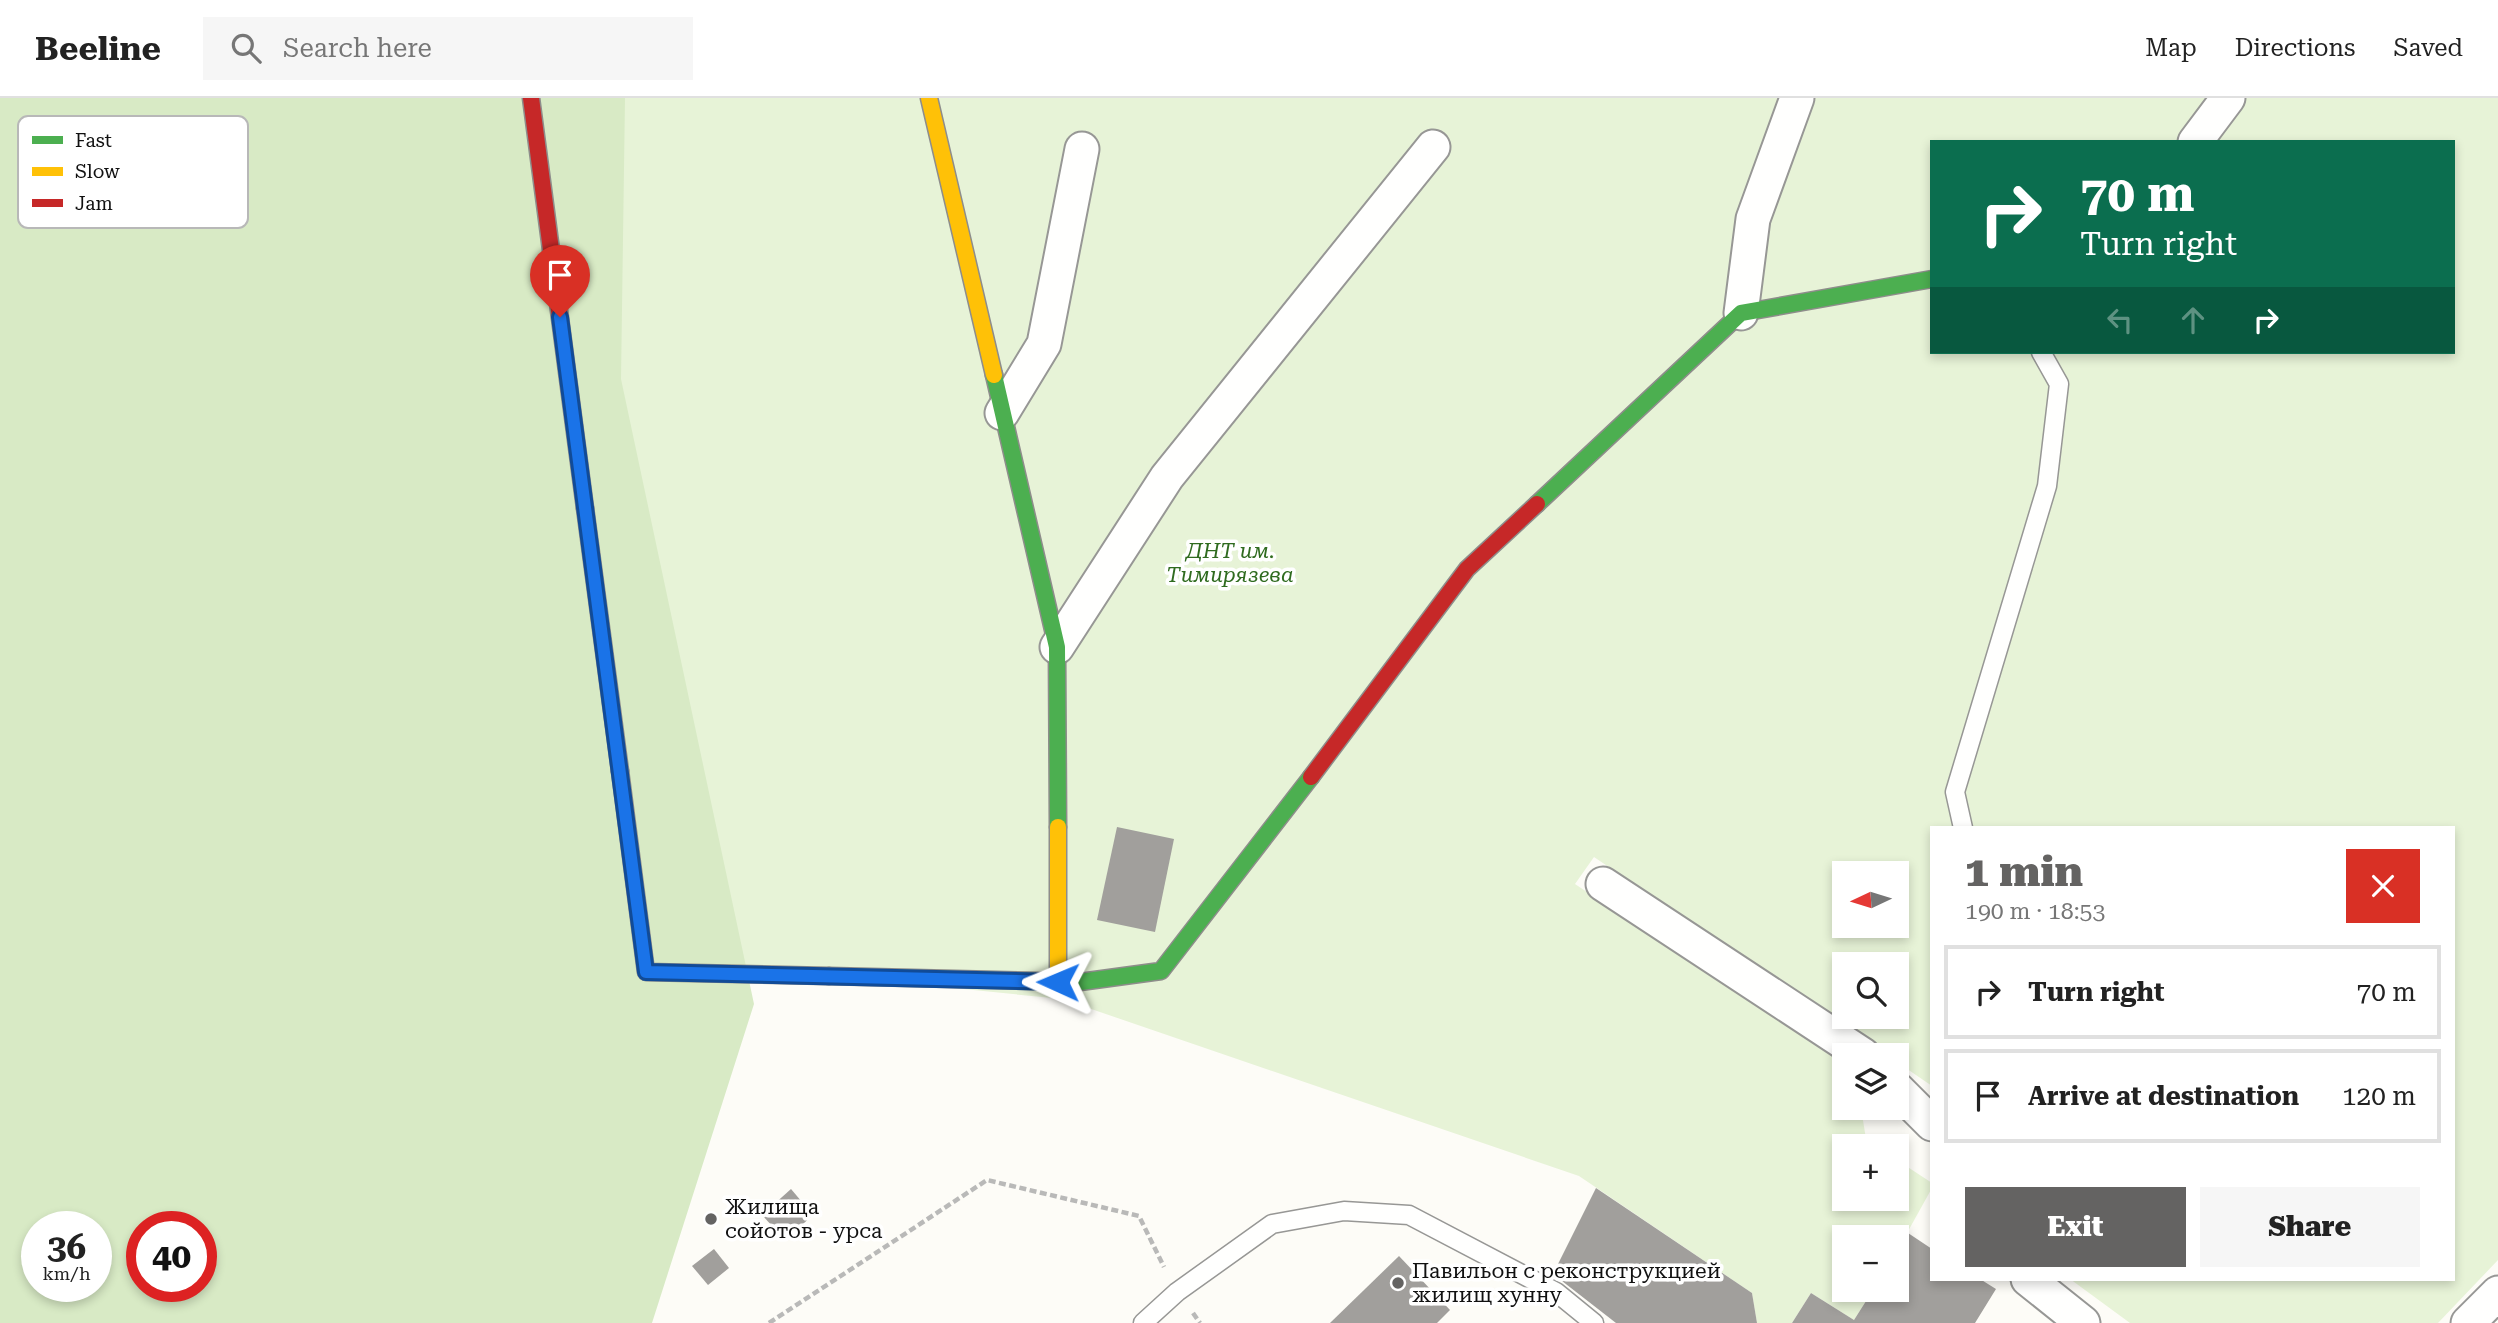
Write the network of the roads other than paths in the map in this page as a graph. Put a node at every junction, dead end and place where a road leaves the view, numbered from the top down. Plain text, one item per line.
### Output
1 (531, 98) edge
2 (929, 98) edge
3 (1797, 98) edge
4 (2228, 98) edge
5 (2196, 140) edge
6 (1433, 147) dead end
7 (1082, 149) dead end
8 (1930, 279) edge
9 (1741, 313) junction
10 (2042, 354) edge
11 (1002, 413) junction
12 (1057, 647) junction
13 (1963, 826) edge
14 (1604, 884) dead end
15 (1058, 982) junction
16 (1845, 1043) edge
17 (1909, 1101) edge
18 (1930, 1122) edge
19 (2030, 1281) edge
20 (2498, 1293) edge
21 (1143, 1323) edge
22 (1594, 1323) edge
23 (2083, 1323) edge
24 (2468, 1323) edge

1 - 15 street
2 - 11 street
3 - 9 street
4 - 5 street
6 - 12 street
7 - 11 street
8 - 9 street
9 - 15 street
10 - 13 lane
11 - 12 street
12 - 15 street
14 - 16 street
17 - 18 street
19 - 23 street
20 - 24 street
21 - 22 lane

